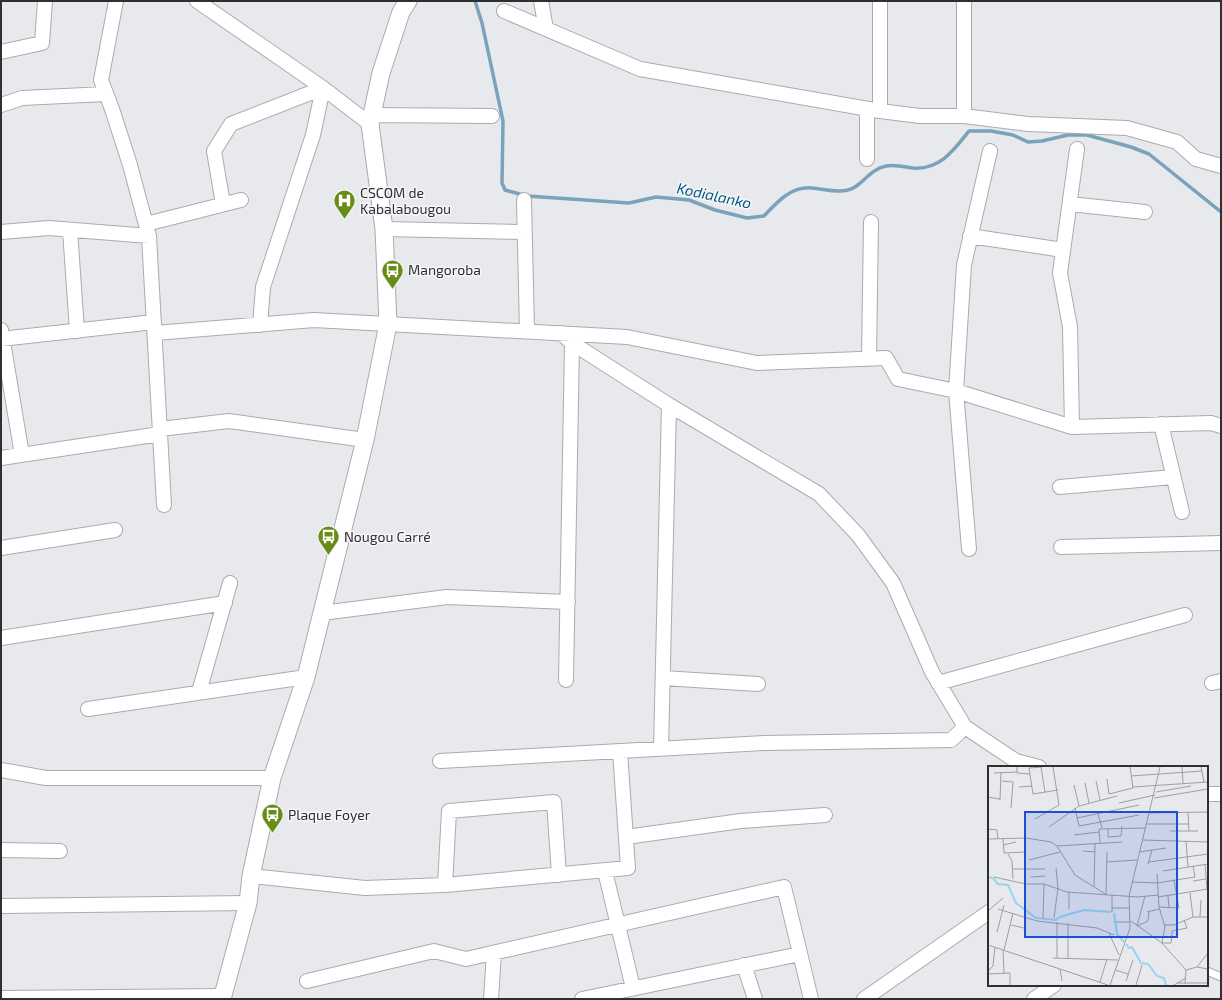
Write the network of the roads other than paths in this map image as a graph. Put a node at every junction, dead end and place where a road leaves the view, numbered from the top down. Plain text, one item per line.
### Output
1 (45, 1) edge
2 (116, 1) edge
3 (198, 1) edge
4 (408, 1) edge
5 (541, 1) edge
6 (880, 1) edge
7 (964, 1) edge
8 (504, 11) dead end
9 (546, 29) junction
10 (1, 52) edge
11 (323, 88) junction
12 (106, 94) junction
13 (1, 105) edge
14 (874, 110) junction
15 (492, 116) dead end
16 (964, 116) junction
17 (371, 120) junction
18 (1077, 149) dead end
19 (990, 151) dead end
20 (868, 159) dead end
21 (1221, 166) edge
22 (242, 200) dead end
23 (524, 200) dead end
24 (223, 204) junction
25 (1070, 204) junction
26 (1145, 212) dead end
27 (872, 222) dead end
28 (384, 229) junction
29 (70, 230) junction
30 (148, 230) junction
31 (1, 232) edge
32 (524, 232) junction
33 (970, 236) junction
34 (1064, 250) junction
35 (260, 324) junction
36 (388, 324) junction
37 (154, 327) junction
38 (77, 331) junction
39 (527, 331) junction
40 (561, 333) junction
41 (2, 336) edge
42 (572, 343) junction
43 (869, 358) junction
44 (956, 391) junction
45 (669, 405) junction
46 (1161, 424) junction
47 (1221, 426) edge
48 (1072, 427) junction
49 (160, 432) junction
50 (365, 440) junction
51 (22, 455) junction
52 (1, 458) edge
53 (1173, 477) junction
54 (1060, 487) dead end
55 (164, 505) dead end
56 (1182, 512) dead end
57 (115, 530) dead end
58 (1221, 543) edge
59 (1061, 547) dead end
60 (1, 548) edge
61 (968, 549) dead end
62 (230, 583) dead end
63 (568, 602) junction
64 (225, 603) junction
65 (322, 613) junction
66 (1185, 615) dead end
67 (1, 638) edge
68 (306, 677) junction
69 (663, 678) junction
70 (566, 680) dead end
71 (938, 683) junction
72 (758, 684) dead end
73 (199, 692) junction
74 (88, 709) dead end
75 (965, 727) junction
76 (661, 749) junction
77 (620, 751) junction
78 (440, 761) dead end
79 (1035, 766) edge
80 (1, 770) edge
81 (272, 778) junction
82 (1208, 794) edge
83 (1221, 794) edge
84 (826, 815) dead end
85 (626, 837) junction
86 (1, 850) edge
87 (60, 851) dead end
88 (605, 871) junction
89 (559, 875) junction
90 (251, 876) junction
91 (445, 885) junction
92 (248, 903) junction
93 (1, 906) edge
94 (988, 913) edge
95 (618, 924) junction
96 (494, 953) junction
97 (800, 954) junction
98 (744, 965) junction
99 (1208, 970) edge
100 (1221, 977) edge
101 (307, 980) dead end
102 (1053, 986) edge
103 (634, 988) junction
104 (222, 997) edge
105 (1, 998) edge
106 (492, 999) edge
107 (582, 999) edge
108 (754, 999) edge
109 (811, 999) edge
110 (864, 999) edge
111 (1034, 999) edge

1 - 10 street
2 - 12 street
3 - 11 street
4 - 17 street
5 - 9 street
6 - 14 street
7 - 16 street
8 - 9 street
9 - 14 street
11 - 17 street
11 - 24 street
11 - 35 street
12 - 13 street
12 - 30 street
14 - 16 street
14 - 20 street
15 - 17 street
16 - 21 street
17 - 28 street
18 - 25 street
19 - 33 street
22 - 24 street
23 - 32 street
24 - 30 street
25 - 26 street
25 - 34 street
27 - 43 street
28 - 32 street
28 - 36 street
29 - 30 street
29 - 31 street
29 - 38 street
30 - 37 street
32 - 39 street
33 - 34 street
33 - 44 street
34 - 48 street
35 - 36 street
35 - 37 street
36 - 39 street
36 - 50 street
37 - 38 street
37 - 49 street
38 - 41 street
39 - 40 street
40 - 42 street
40 - 43 street
41 - 51 street
42 - 45 street
42 - 63 street
43 - 44 street
44 - 48 street
44 - 61 street
45 - 69 street
45 - 71 street
46 - 47 street
46 - 48 street
46 - 53 street
49 - 50 street
49 - 51 street
49 - 55 street
50 - 65 street
51 - 52 street
53 - 54 street
53 - 56 street
57 - 60 street
58 - 59 street
62 - 64 street
63 - 65 street
63 - 70 street
64 - 67 street
64 - 73 street
65 - 68 street
66 - 71 street
68 - 73 street
68 - 81 street
69 - 72 street
69 - 76 street
71 - 75 street
73 - 74 street
75 - 76 street
75 - 79 street
76 - 77 street
77 - 78 street
77 - 85 street
80 - 81 street
81 - 90 street
82 - 83 street
84 - 85 street
85 - 88 street
86 - 87 street
88 - 89 street
88 - 95 street
89 - 91 street
89 - 91 street
90 - 91 street
90 - 92 street
92 - 93 street
92 - 104 street
94 - 110 street
95 - 96 street
95 - 97 street
95 - 103 street
96 - 101 street
96 - 106 street
97 - 98 street
97 - 109 street
98 - 103 street
98 - 108 street
99 - 100 lane
102 - 111 street
103 - 107 street
104 - 105 street

